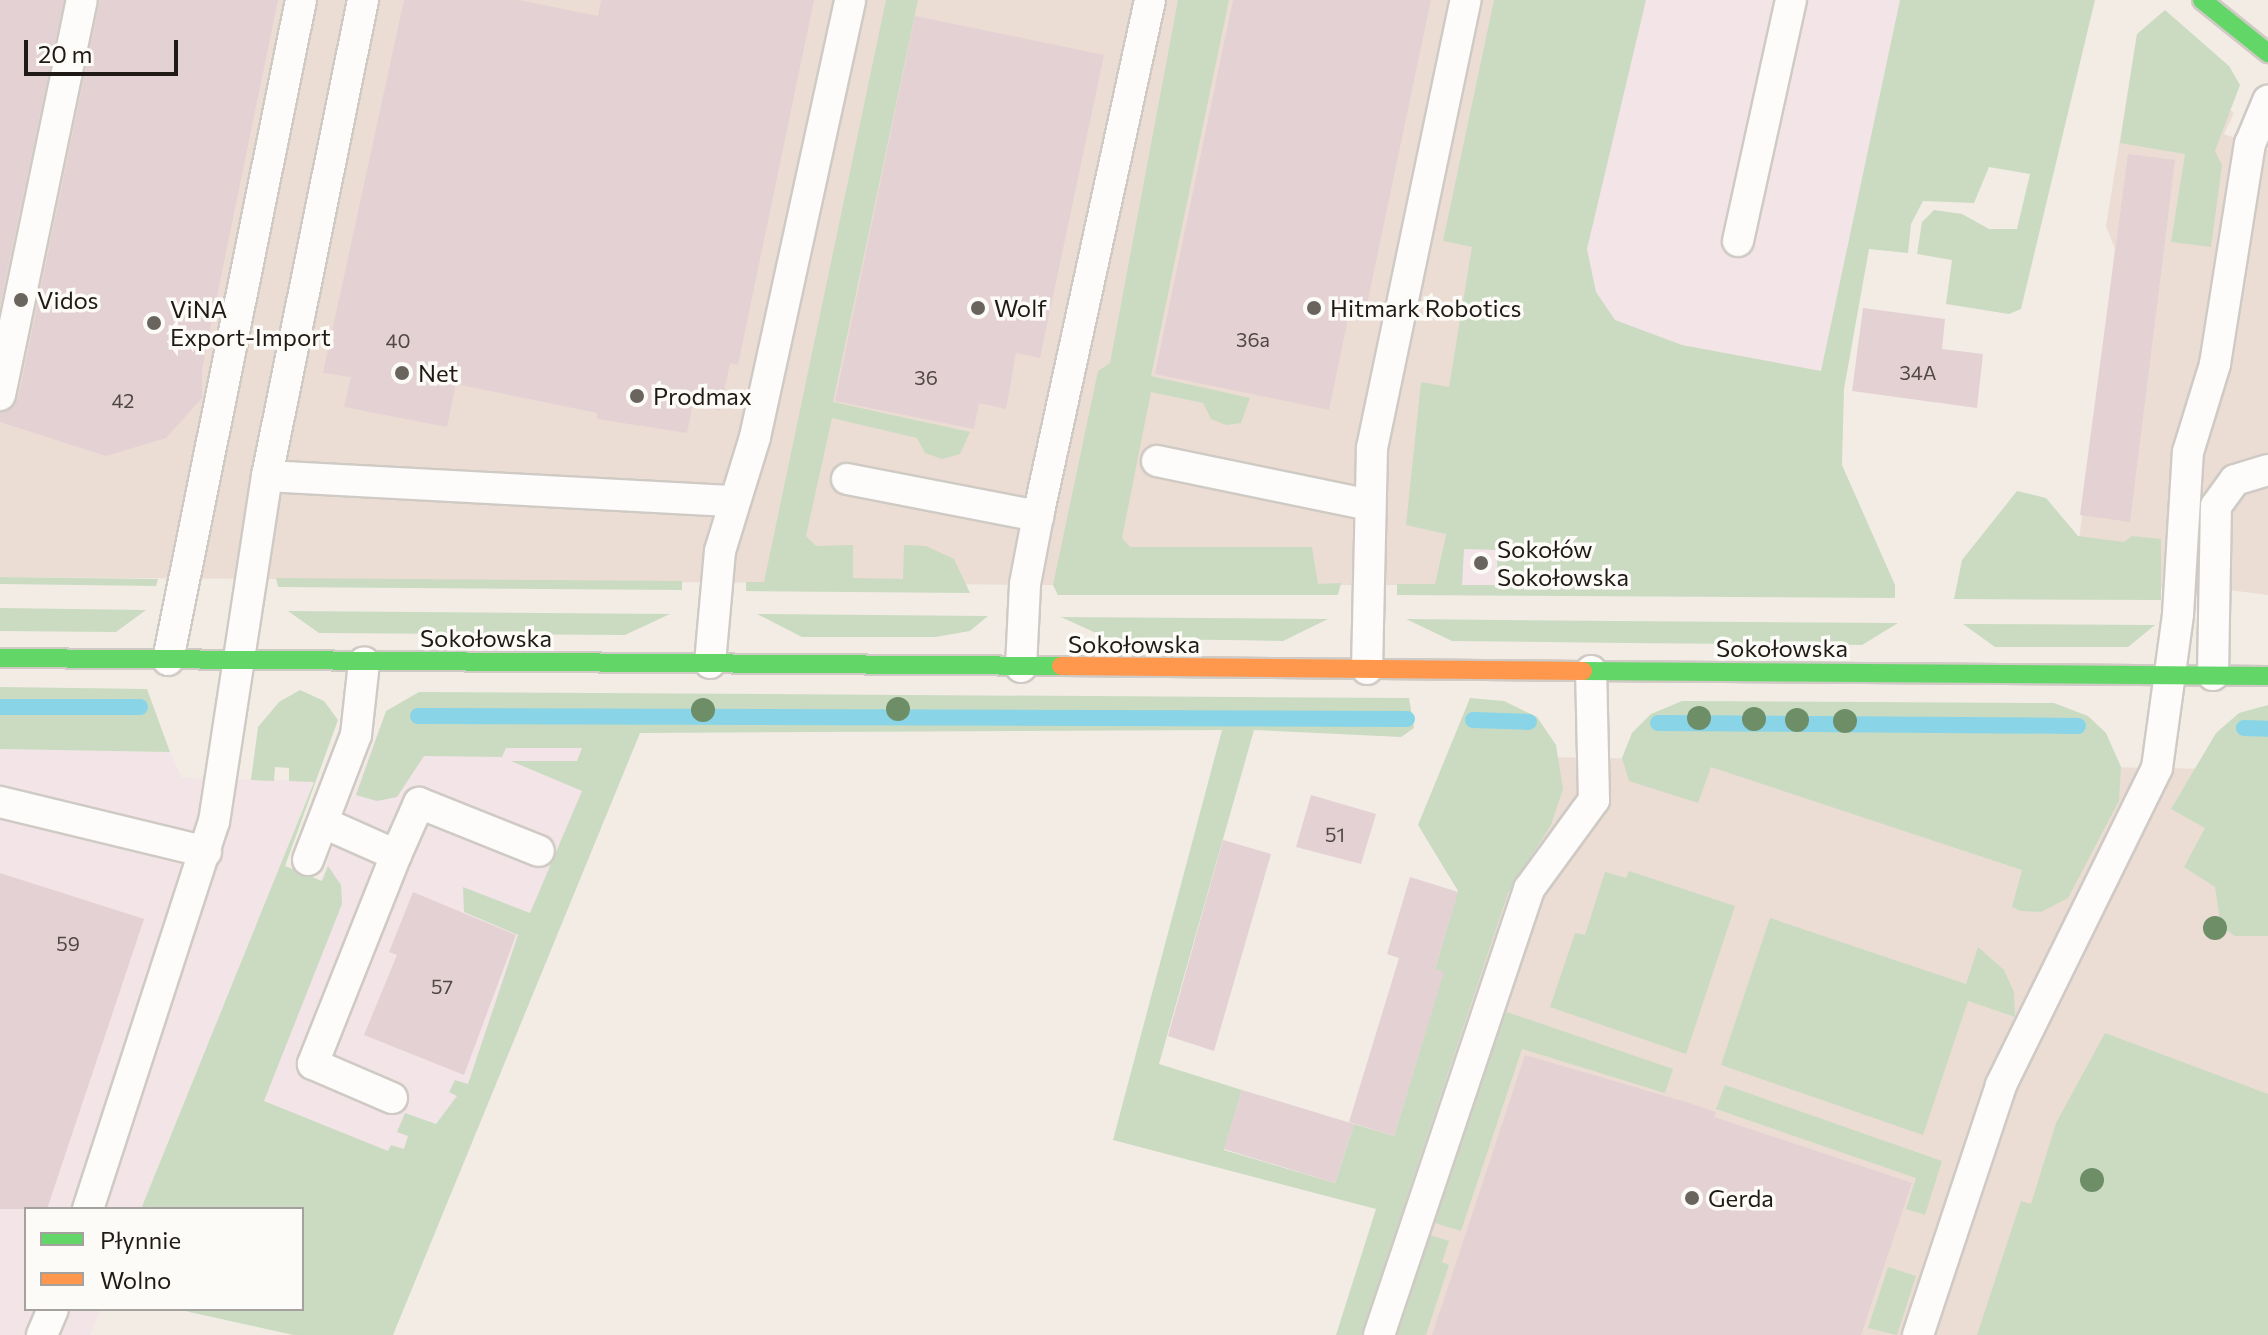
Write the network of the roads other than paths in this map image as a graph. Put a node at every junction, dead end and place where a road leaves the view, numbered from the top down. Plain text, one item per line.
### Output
1 (82, 0) edge
2 (301, 0) edge
3 (363, 0) edge
4 (850, 0) edge
5 (1150, 0) edge
6 (1466, 0) edge
7 (1791, 0) edge
8 (2202, 0) edge
9 (2268, 53) edge
10 (2268, 101) edge
11 (1738, 241) dead end
12 (0, 395) edge
13 (1157, 461) dead end
14 (2268, 470) edge
15 (267, 476) junction
16 (847, 479) dead end
17 (733, 501) junction
18 (1369, 505) junction
19 (1038, 516) junction
20 (0, 658) edge
21 (168, 660) junction
22 (236, 661) junction
23 (364, 662) junction
24 (710, 663) junction
25 (1021, 667) junction
26 (1367, 669) junction
27 (1591, 671) junction
28 (2171, 675) junction
29 (2213, 675) junction
30 (2268, 676) edge
31 (0, 802) edge
32 (324, 823) junction
33 (539, 851) dead end
34 (206, 852) junction
35 (396, 855) junction
36 (308, 860) dead end
37 (392, 1098) dead end
38 (89, 1207) edge
39 (52, 1311) edge
40 (42, 1335) edge
41 (1379, 1335) edge
42 (1918, 1335) edge

1 - 12 lane
2 - 21 lane
3 - 15 lane
4 - 17 lane
5 - 19 lane
6 - 18 lane
7 - 11 lane
8 - 9 street
10 - 28 lane
13 - 18 lane
14 - 29 lane
15 - 17 lane
15 - 22 lane
16 - 19 lane
17 - 24 lane
18 - 26 lane
19 - 25 lane
20 - 21 street, Sokołowska
21 - 22 street, Sokołowska
22 - 23 street, Sokołowska
22 - 34 lane
23 - 24 street, Sokołowska
23 - 32 lane
24 - 25 street, Sokołowska
25 - 26 street, Sokołowska
26 - 27 street, Sokołowska
27 - 28 street, Sokołowska
27 - 41 lane
28 - 29 street, Sokołowska
28 - 42 lane
29 - 30 street, Sokołowska
31 - 34 lane
32 - 35 lane
32 - 36 lane
33 - 35 lane
34 - 38 lane
35 - 37 lane
39 - 40 lane

